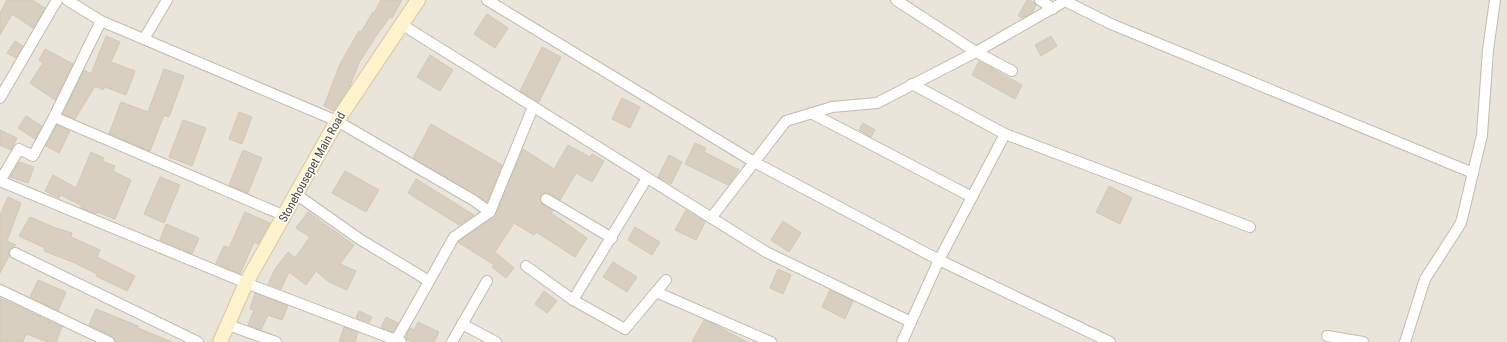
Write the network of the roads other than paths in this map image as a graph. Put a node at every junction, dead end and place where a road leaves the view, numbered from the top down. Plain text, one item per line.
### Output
1 (57, 0) edge
2 (67, 0) edge
3 (167, 0) edge
4 (418, 0) edge
5 (487, 0) edge
6 (896, 0) edge
7 (1040, 0) edge
8 (1066, 0) edge
9 (1495, 0) edge
10 (1053, 9) junction
11 (101, 21) junction
12 (401, 24) junction
13 (144, 39) junction
14 (976, 52) junction
15 (1012, 71) dead end
16 (912, 84) junction
17 (0, 98) edge
18 (533, 107) junction
19 (811, 113) junction
20 (54, 118) junction
21 (337, 120) junction
22 (1005, 134) junction
23 (754, 162) junction
24 (1473, 173) junction
25 (647, 178) junction
26 (297, 195) junction
27 (972, 197) junction
28 (546, 199) dead end
29 (490, 212) junction
30 (285, 216) junction
31 (711, 218) junction
32 (1250, 227) dead end
33 (612, 238) junction
34 (15, 254) dead end
35 (939, 260) junction
36 (526, 266) dead end
37 (666, 280) dead end
38 (429, 281) junction
39 (487, 281) dead end
40 (246, 284) junction
41 (0, 290) edge
42 (656, 292) junction
43 (573, 300) junction
44 (911, 322) junction
45 (228, 324) junction
46 (462, 324) junction
47 (1327, 336) dead end
48 (397, 341) edge
49 (109, 342) edge
50 (198, 342) edge
51 (220, 342) edge
52 (276, 342) edge
53 (452, 342) edge
54 (496, 342) edge
55 (771, 342) edge
56 (902, 342) edge
57 (1110, 342) edge
58 (1363, 342) edge
59 (1405, 342) edge

1 - 17 street
2 - 11 street
3 - 13 street
4 - 12 main road, Stonehousepet Main Road
5 - 23 street
6 - 14 street
7 - 10 street
8 - 10 street
8 - 24 street
9 - 24 street
10 - 14 street
11 - 13 street
11 - 20 street
12 - 18 street
12 - 21 main road, Stonehousepet Main Road
13 - 21 street
14 - 15 street
14 - 16 street
16 - 19 street
16 - 22 street
18 - 25 street
18 - 29 street
19 - 23 street
19 - 27 street
20 - 30 street
20 - 40 street
21 - 26 main road, Stonehousepet Main Road
21 - 29 street
22 - 27 street
22 - 32 street
23 - 31 street
23 - 35 street
24 - 59 street
25 - 31 street
25 - 33 street
26 - 30 main road, Stonehousepet Main Road
26 - 38 street
27 - 35 street
28 - 33 street
29 - 38 street
30 - 40 main road, Stonehousepet Main Road
31 - 44 street
33 - 43 street
34 - 50 street
35 - 44 street
35 - 57 street
36 - 43 street
37 - 42 street
38 - 48 street
39 - 46 street
40 - 45 main road, Stonehousepet Main Road
40 - 48 street
41 - 49 street
42 - 43 street
42 - 55 street
44 - 56 street
45 - 51 main road, Stonehousepet Main Road
45 - 52 street
46 - 53 street
46 - 54 street
47 - 58 street

